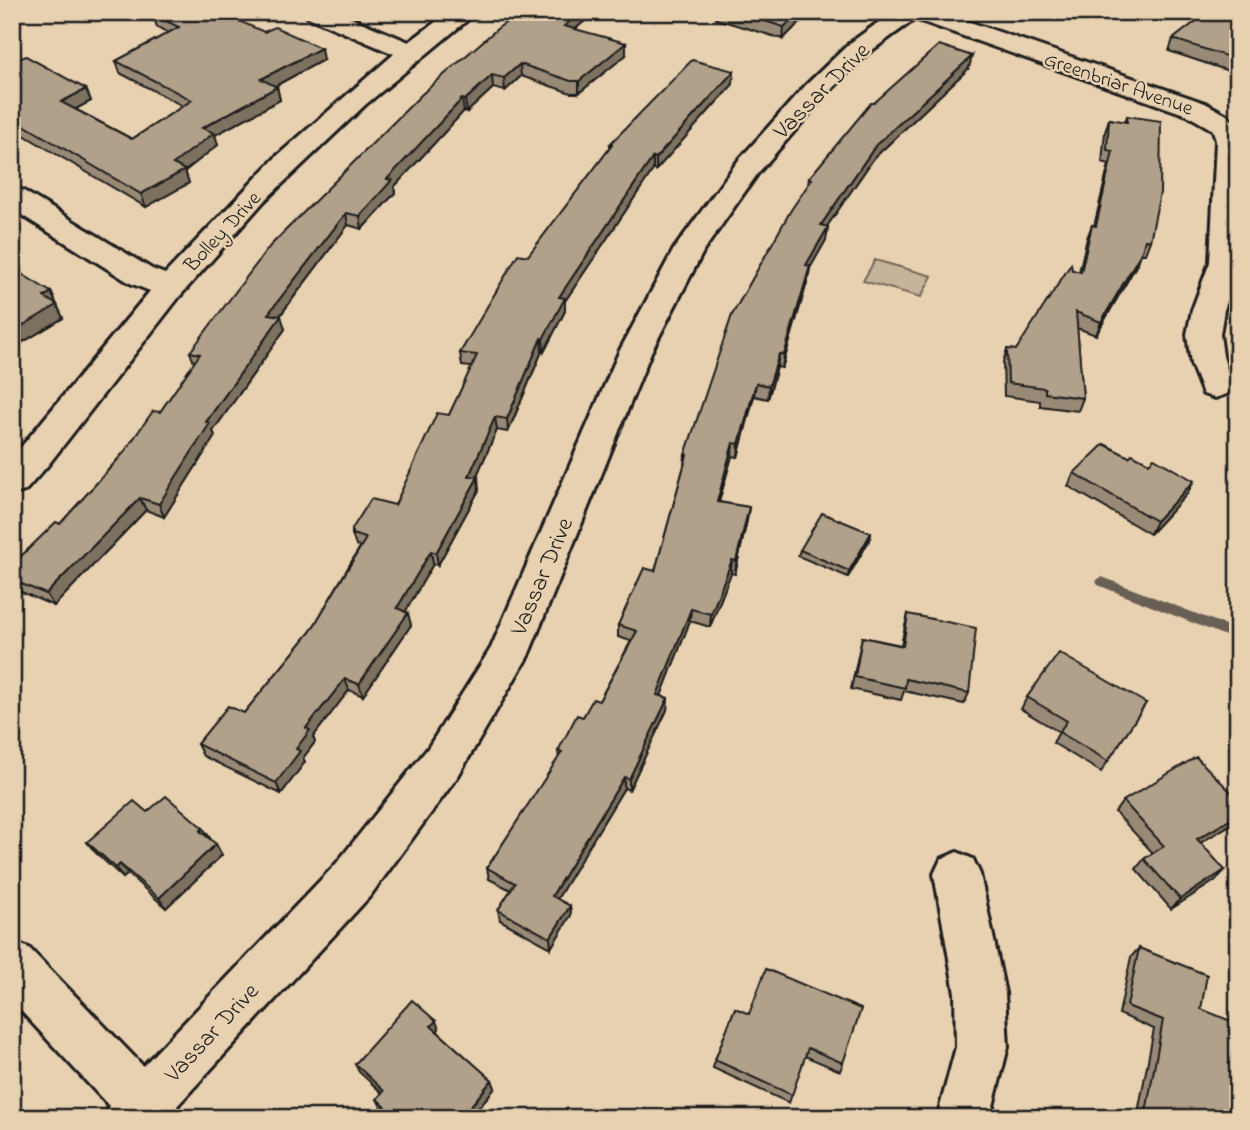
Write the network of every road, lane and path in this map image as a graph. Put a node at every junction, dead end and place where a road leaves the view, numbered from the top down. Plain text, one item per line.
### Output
1 (316, 12) edge
2 (465, 12) edge
3 (909, 12) edge
4 (917, 12) edge
5 (410, 52) junction
6 (12, 196) edge
7 (170, 287) junction
8 (1215, 386) dead end
9 (12, 482) edge
10 (957, 874) dead end
11 (12, 965) edge
12 (143, 1113) edge
13 (962, 1118) edge

1 - 5 street
2 - 5 street, Bolley Drive
3 - 12 street, Vassar Drive
4 - 8 street, Greenbriar Avenue
5 - 7 street, Bolley Drive
6 - 7 street
7 - 9 street, Bolley Drive
10 - 13 street
11 - 12 street

